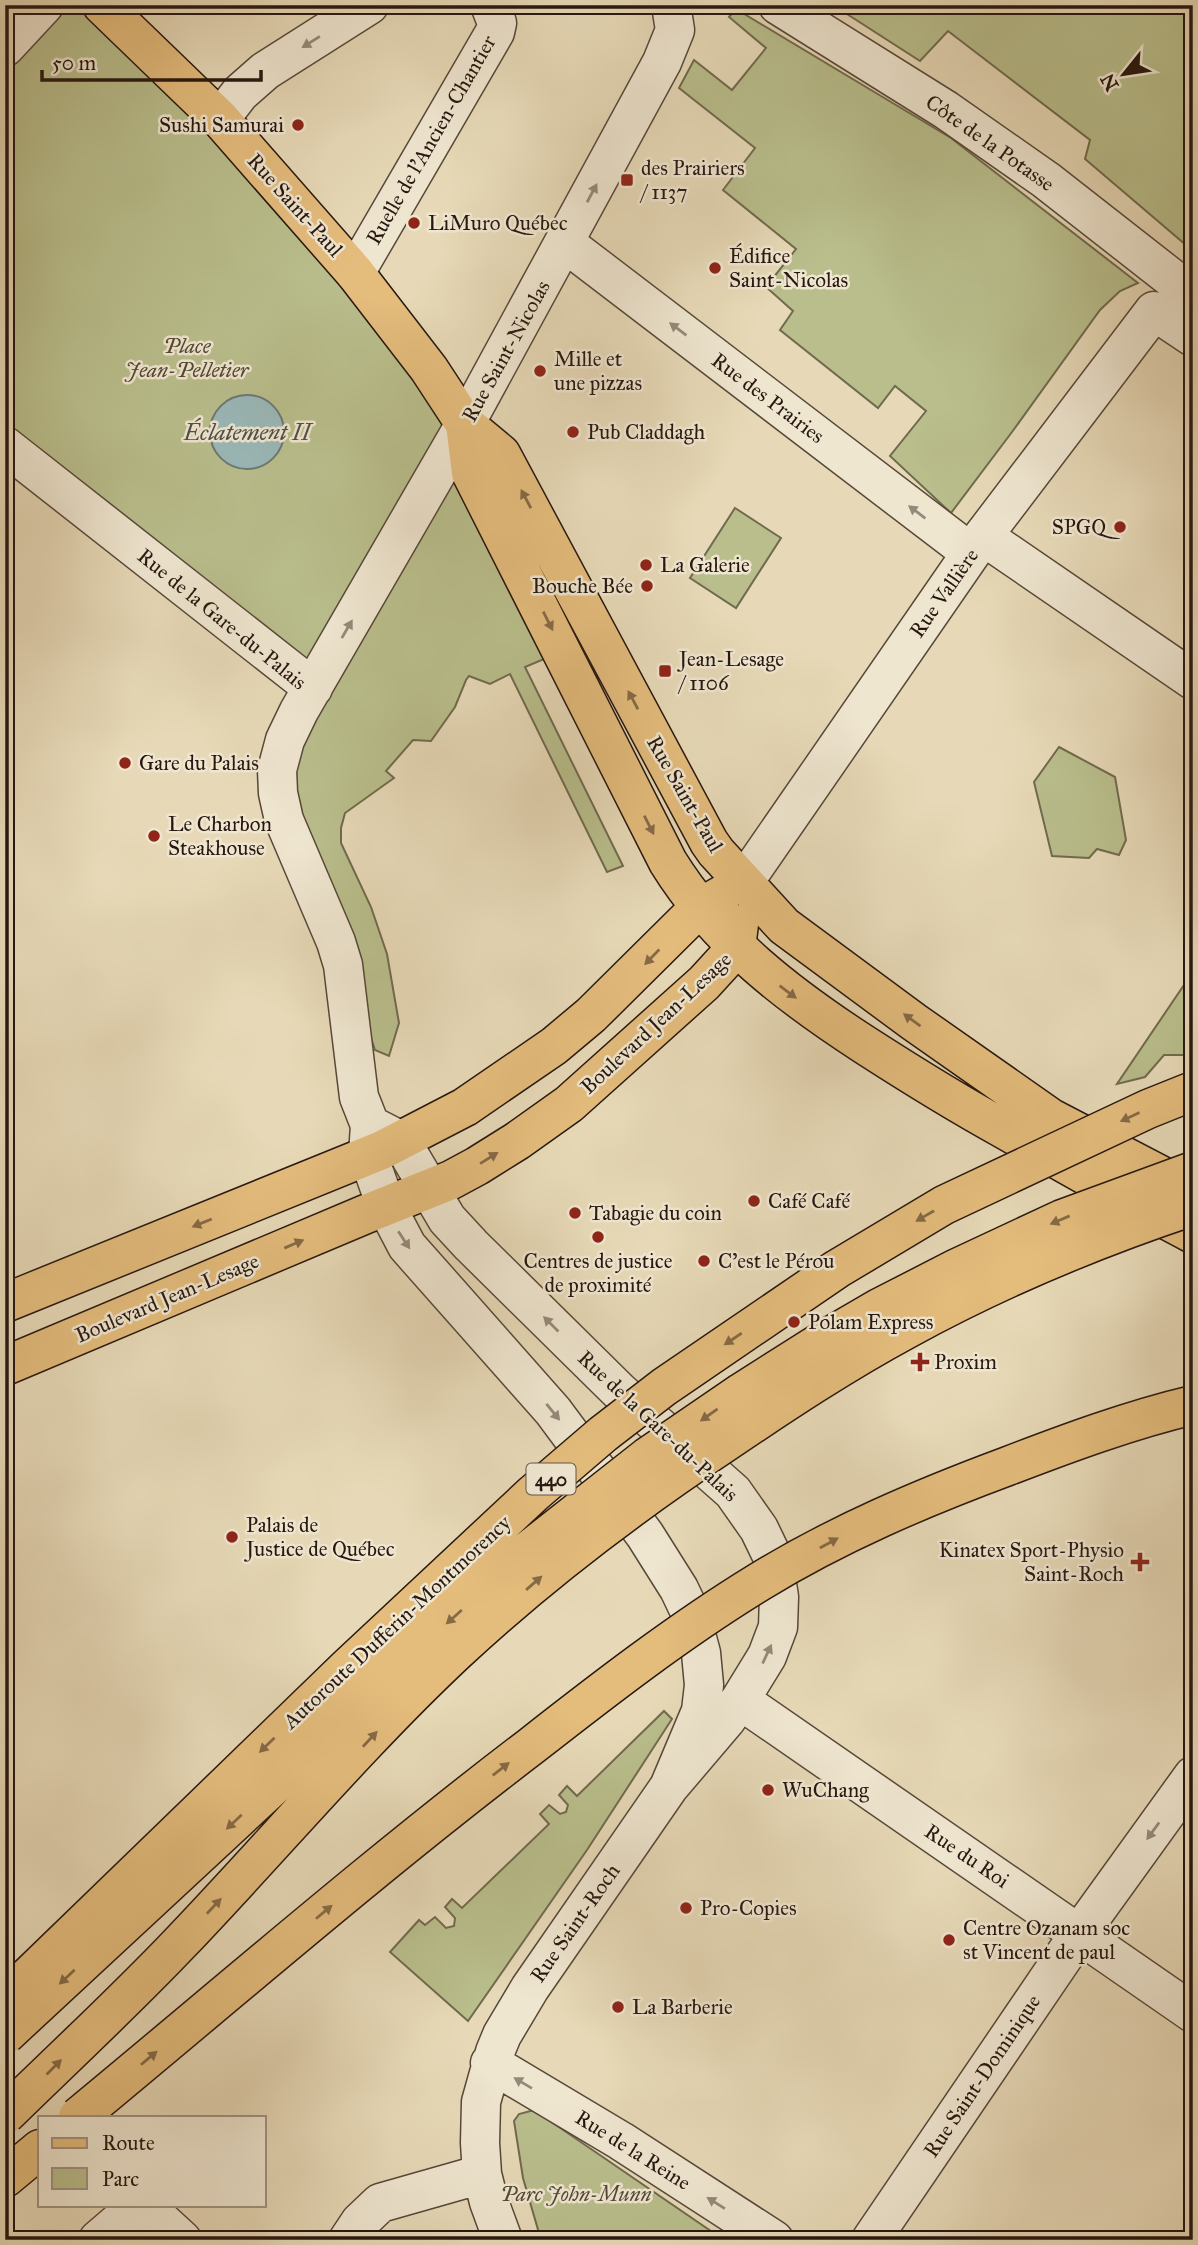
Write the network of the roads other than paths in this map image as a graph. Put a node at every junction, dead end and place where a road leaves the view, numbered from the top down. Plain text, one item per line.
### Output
1 (44, 5) edge
2 (103, 5) edge
3 (369, 5) edge
4 (490, 5) edge
5 (778, 5) edge
6 (679, 14) edge
7 (5, 47) edge
8 (220, 119) junction
9 (565, 243) junction
10 (355, 273) junction
11 (1193, 295) edge
12 (1193, 337) edge
13 (465, 424) junction
14 (5, 446) edge
15 (977, 544) junction
16 (1193, 680) edge
17 (313, 688) junction
18 (744, 883) junction
19 (699, 908) junction
20 (736, 948) junction
21 (1008, 1088) junction
22 (1193, 1091) edge
23 (988, 1120) junction
24 (380, 1140) junction
25 (1190, 1189) edge
26 (428, 1190) junction
27 (386, 1206) junction
28 (1193, 1234) edge
29 (5, 1303) edge
30 (5, 1366) edge
31 (1193, 1405) edge
32 (740, 1700) junction
33 (1193, 1776) edge
34 (669, 1787) junction
35 (1079, 1934) junction
36 (5, 1999) edge
37 (1193, 2013) edge
38 (5, 2035) edge
39 (491, 2063) junction
40 (5, 2115) edge
41 (79, 2116) edge
42 (38, 2151) edge
43 (482, 2174) junction
44 (5, 2178) edge
45 (98, 2240) edge
46 (182, 2240) edge
47 (348, 2240) edge
48 (503, 2240) edge
49 (774, 2240) edge
50 (871, 2240) edge

1 - 7 street
2 - 8 main road, Rue Saint-Paul
3 -> 8 street
4 - 10 street, Ruelle de l'Ancien-Chantier
5 - 11 street, Côte de la Potasse
9 -> 6 street, Rue Saint-Nicolas
8 - 10 main road, Rue Saint-Paul
9 - 13 street, Rue Saint-Nicolas
15 -> 9 street, Rue des Prairies
10 - 13 main road, Rue Saint-Paul
12 - 15 street, Rue Vallière
17 -> 13 street, Rue Saint-Nicolas
18 -> 13 main road, Rue Saint-Paul
13 -> 19 main road, Rue Saint-Paul
14 - 17 street, Rue de la Gare-du-Palais
15 - 16 street, Rue des Prairies
15 - 18 street, Rue Vallière
17 - 24 street, Rue de la Gare-du-Palais
18 - 19 main road
18 - 20 main road, Boulevard Jean-Lesage
21 -> 18 main road, Rue Saint-Paul
19 - 20 main road, Rue Saint-Paul
19 -> 24 main road
20 -> 23 main road, Rue Saint-Paul
26 -> 20 main road, Boulevard Jean-Lesage
21 - 23 main road
21 - 25 main road, Rue Saint-Paul
22 -> 36 main road, Autoroute Dufferin-Montmorency / 440, bridge
23 - 28 main road, Rue Saint-Paul
24 - 26 street, Rue de la Gare-du-Palais
24 - 27 street, Rue de la Gare-du-Palais
24 -> 29 main road
25 -> 38 main road, bridge
40 -> 25 main road, bridge
26 - 27 main road, Boulevard Jean-Lesage
32 -> 26 street, Rue de la Gare-du-Palais
30 -> 27 main road, Boulevard Jean-Lesage
27 -> 34 street, Rue de la Gare-du-Palais
41 -> 31 main road, bridge
32 - 34 street, Rue de la Gare-du-Palais
32 - 35 street, Rue du Roi
33 -> 35 street, Rue Saint-Dominique
34 - 39 street, Rue Saint-Roch
35 - 37 street, Rue du Roi
35 - 50 street, Rue Saint-Dominique
39 - 43 street, Rue Saint-Roch
49 -> 39 street, Rue de la Reine
42 - 44 main road
43 - 47 street
43 - 48 street, Rue Saint-Roch
45 - 46 street

